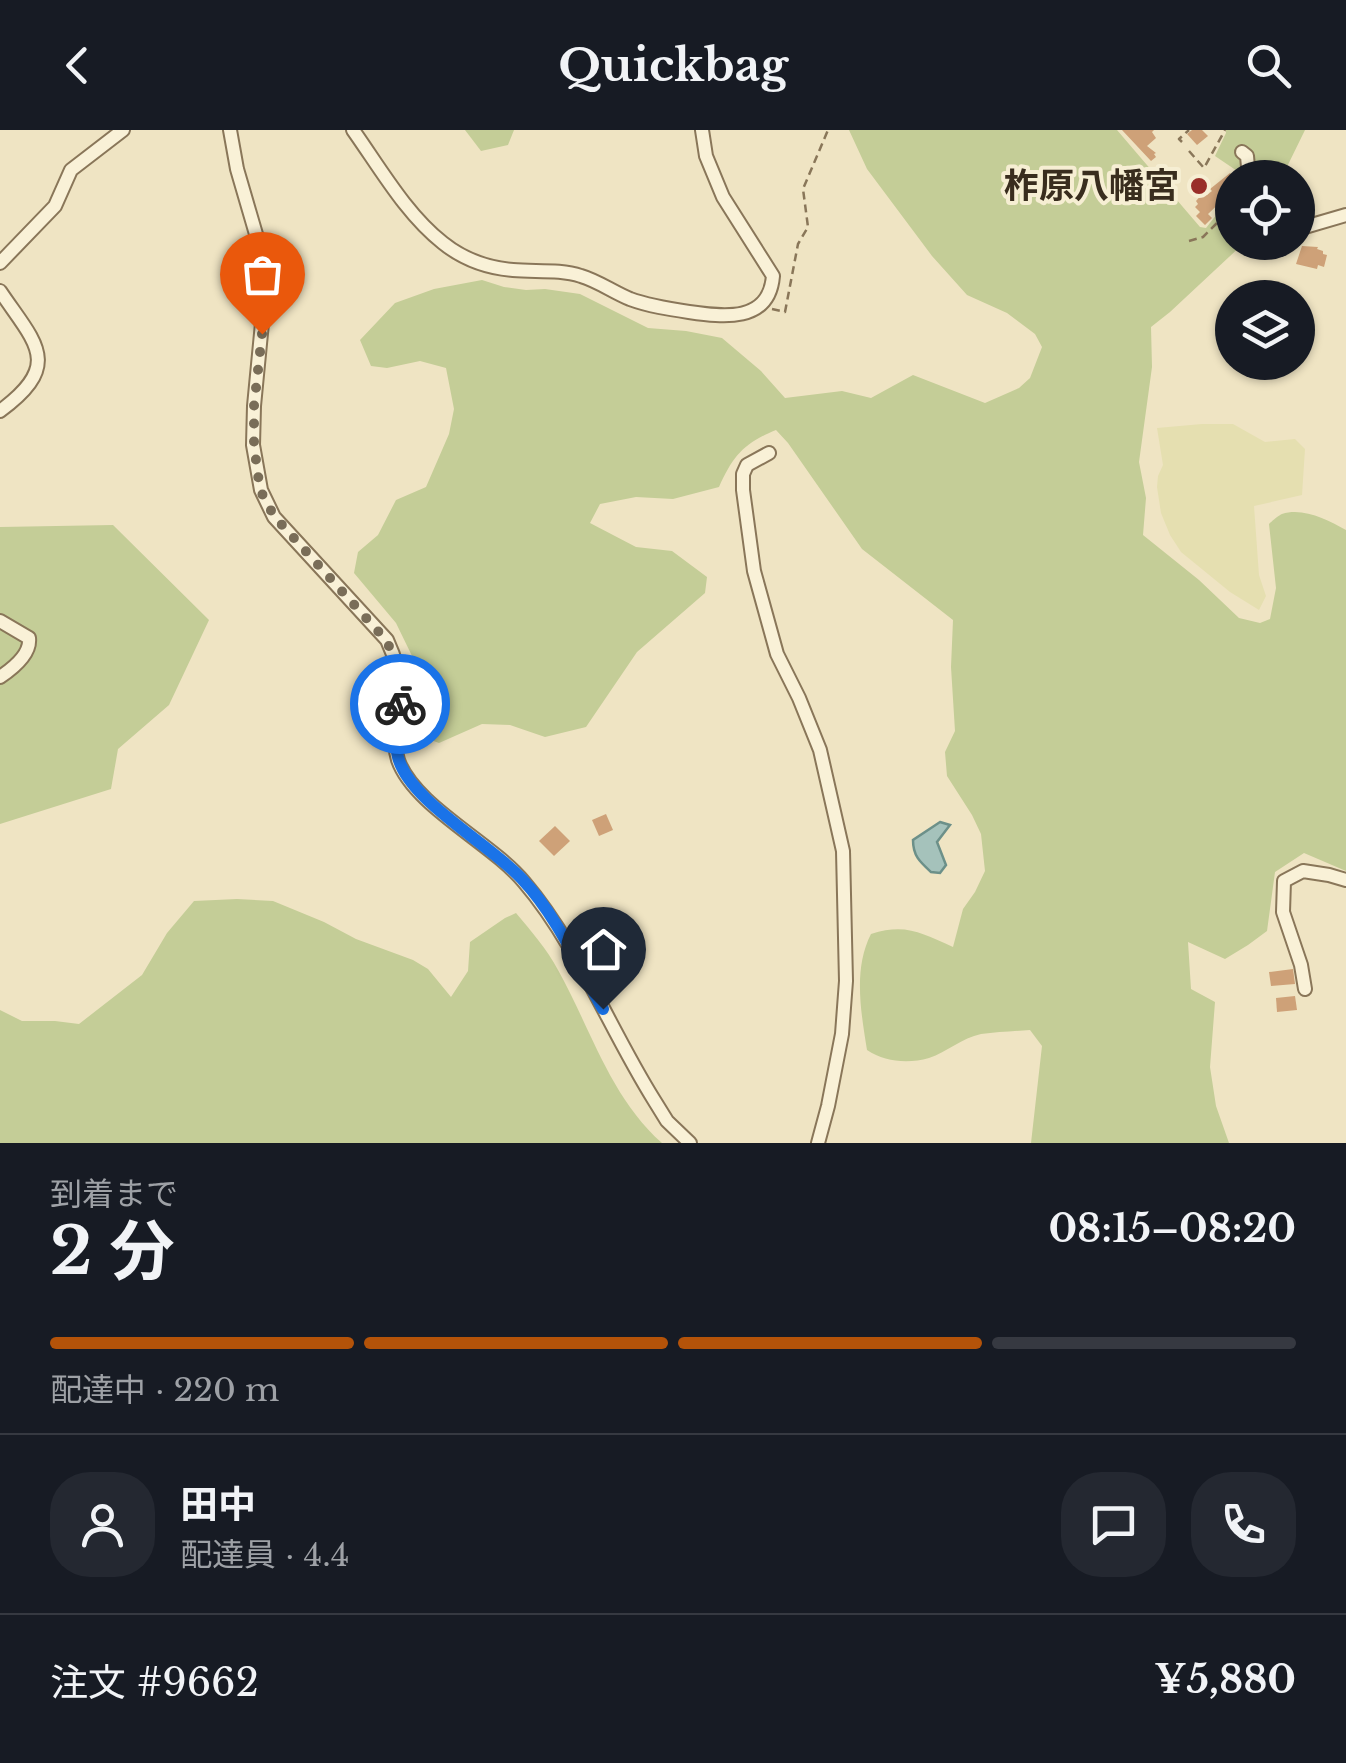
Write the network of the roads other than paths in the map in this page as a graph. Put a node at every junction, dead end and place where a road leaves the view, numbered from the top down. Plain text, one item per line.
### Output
1 (123, 130) edge
2 (230, 130) edge
3 (353, 130) edge
4 (702, 130) edge
5 (1242, 152) dead end
6 (1247, 160) edge
7 (1346, 215) edge
8 (1315, 224) edge
9 (0, 264) edge
10 (0, 291) edge
11 (0, 411) edge
12 (769, 452) dead end
13 (0, 620) edge
14 (0, 676) edge
15 (1346, 880) edge
16 (1306, 990) dead end
17 (690, 1143) edge
18 (818, 1143) edge

1 - 9 street
2 - 17 street
3 - 4 street
5 - 6 street
7 - 8 street
10 - 11 street
12 - 18 street
13 - 14 street
15 - 16 street

